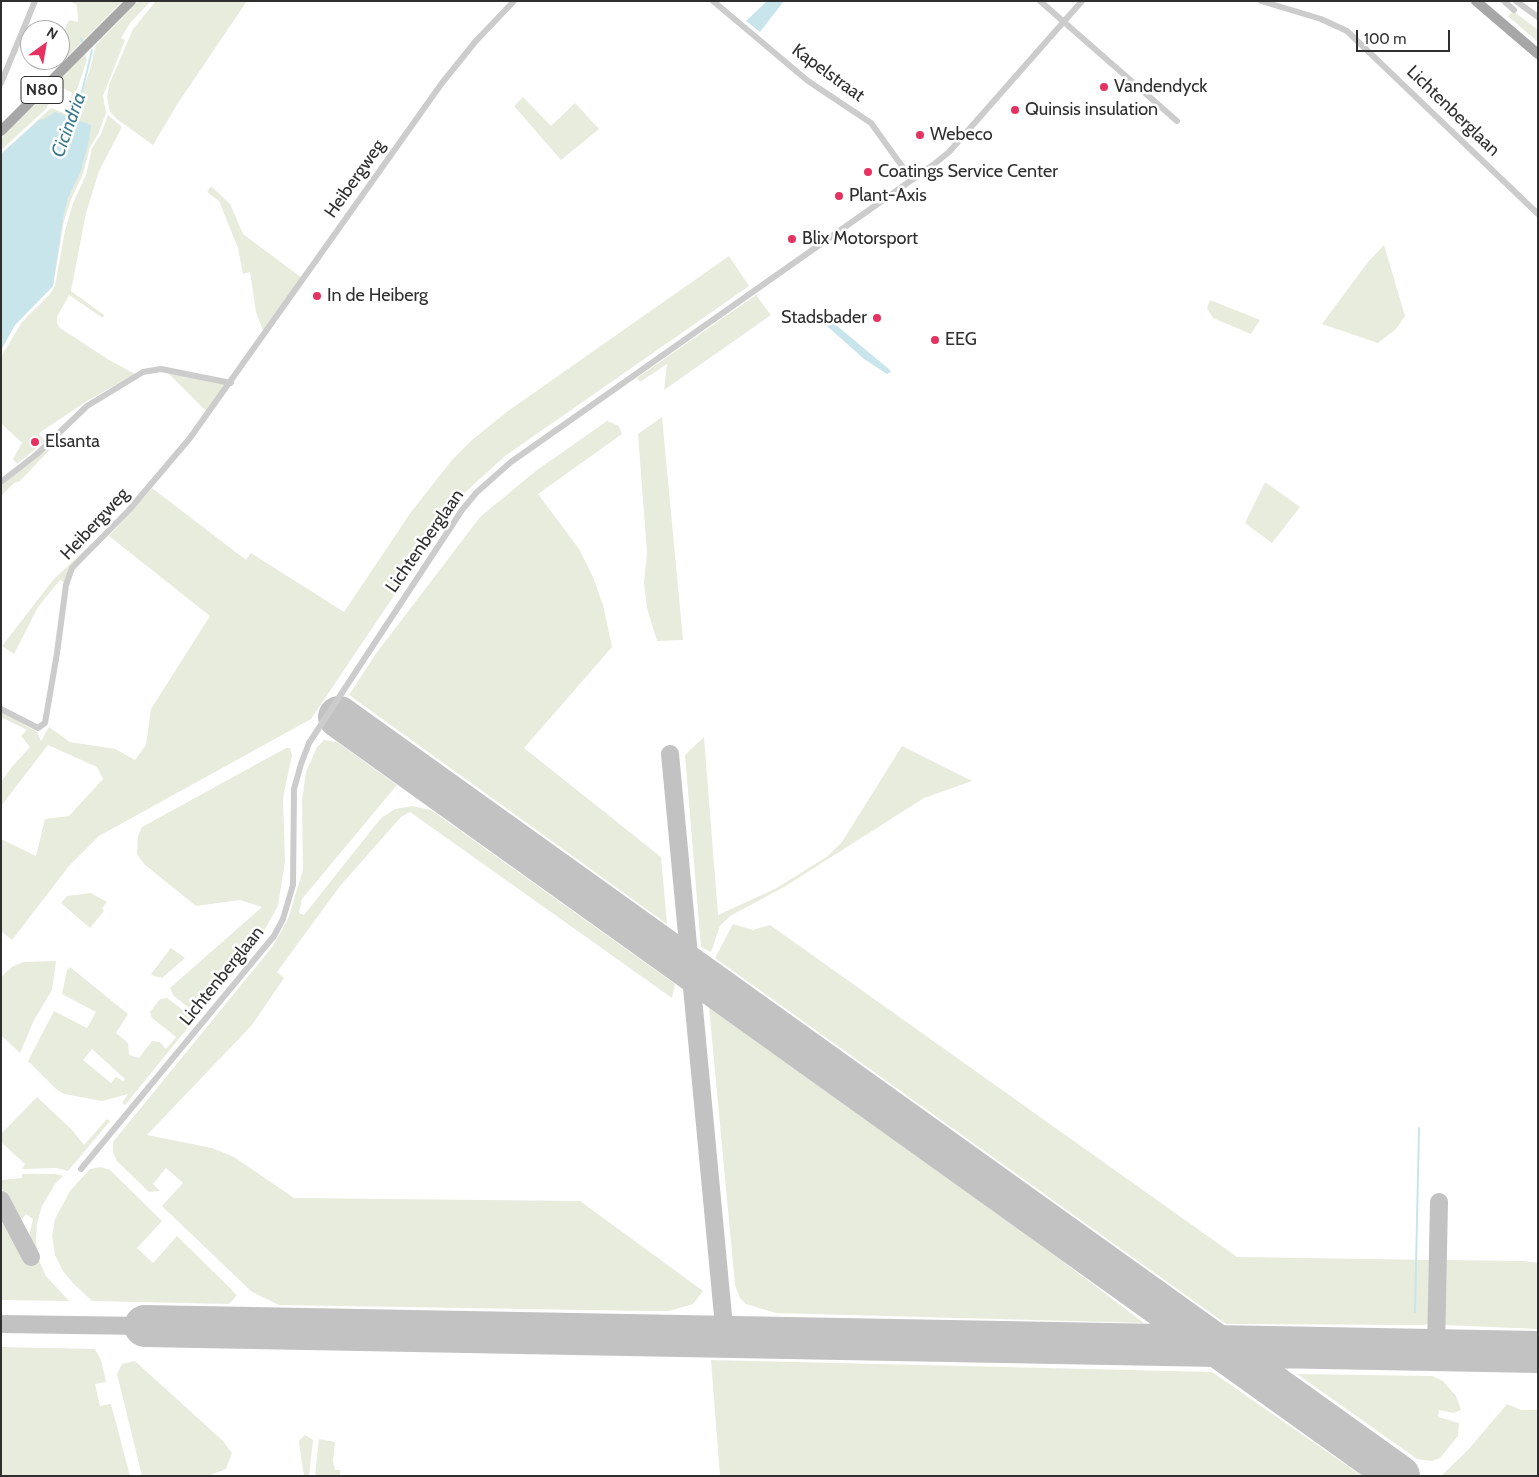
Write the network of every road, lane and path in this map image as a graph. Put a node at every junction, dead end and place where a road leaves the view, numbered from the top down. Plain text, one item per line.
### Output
1 (35, 1) edge
2 (131, 1) edge
3 (514, 1) edge
4 (713, 1) edge
5 (1040, 1) edge
6 (1082, 1) edge
7 (1261, 1) edge
8 (1476, 1) edge
9 (1504, 1) edge
10 (1515, 1) edge
11 (1538, 17) edge
12 (1064, 22) junction
13 (1538, 54) edge
14 (1, 84) edge
15 (1178, 121) dead end
16 (1, 131) edge
17 (912, 180) junction
18 (1538, 214) edge
19 (230, 383) junction
20 (1, 482) edge
21 (1, 709) edge
22 (81, 1168) dead end

1 - 14 street
2 - 16 main road, N80
3 - 19 street, Heibergweg
4 - 17 street, Kapelstraat
5 - 12 street
6 - 12 street, Lichtenberglaan
7 - 18 street, Lichtenberglaan
8 - 13 main road
9 - 10 street
10 - 11 street
12 - 15 street
12 - 17 street, Lichtenberglaan
17 - 22 street, Lichtenberglaan
19 - 20 street
19 - 21 street, Heibergweg

